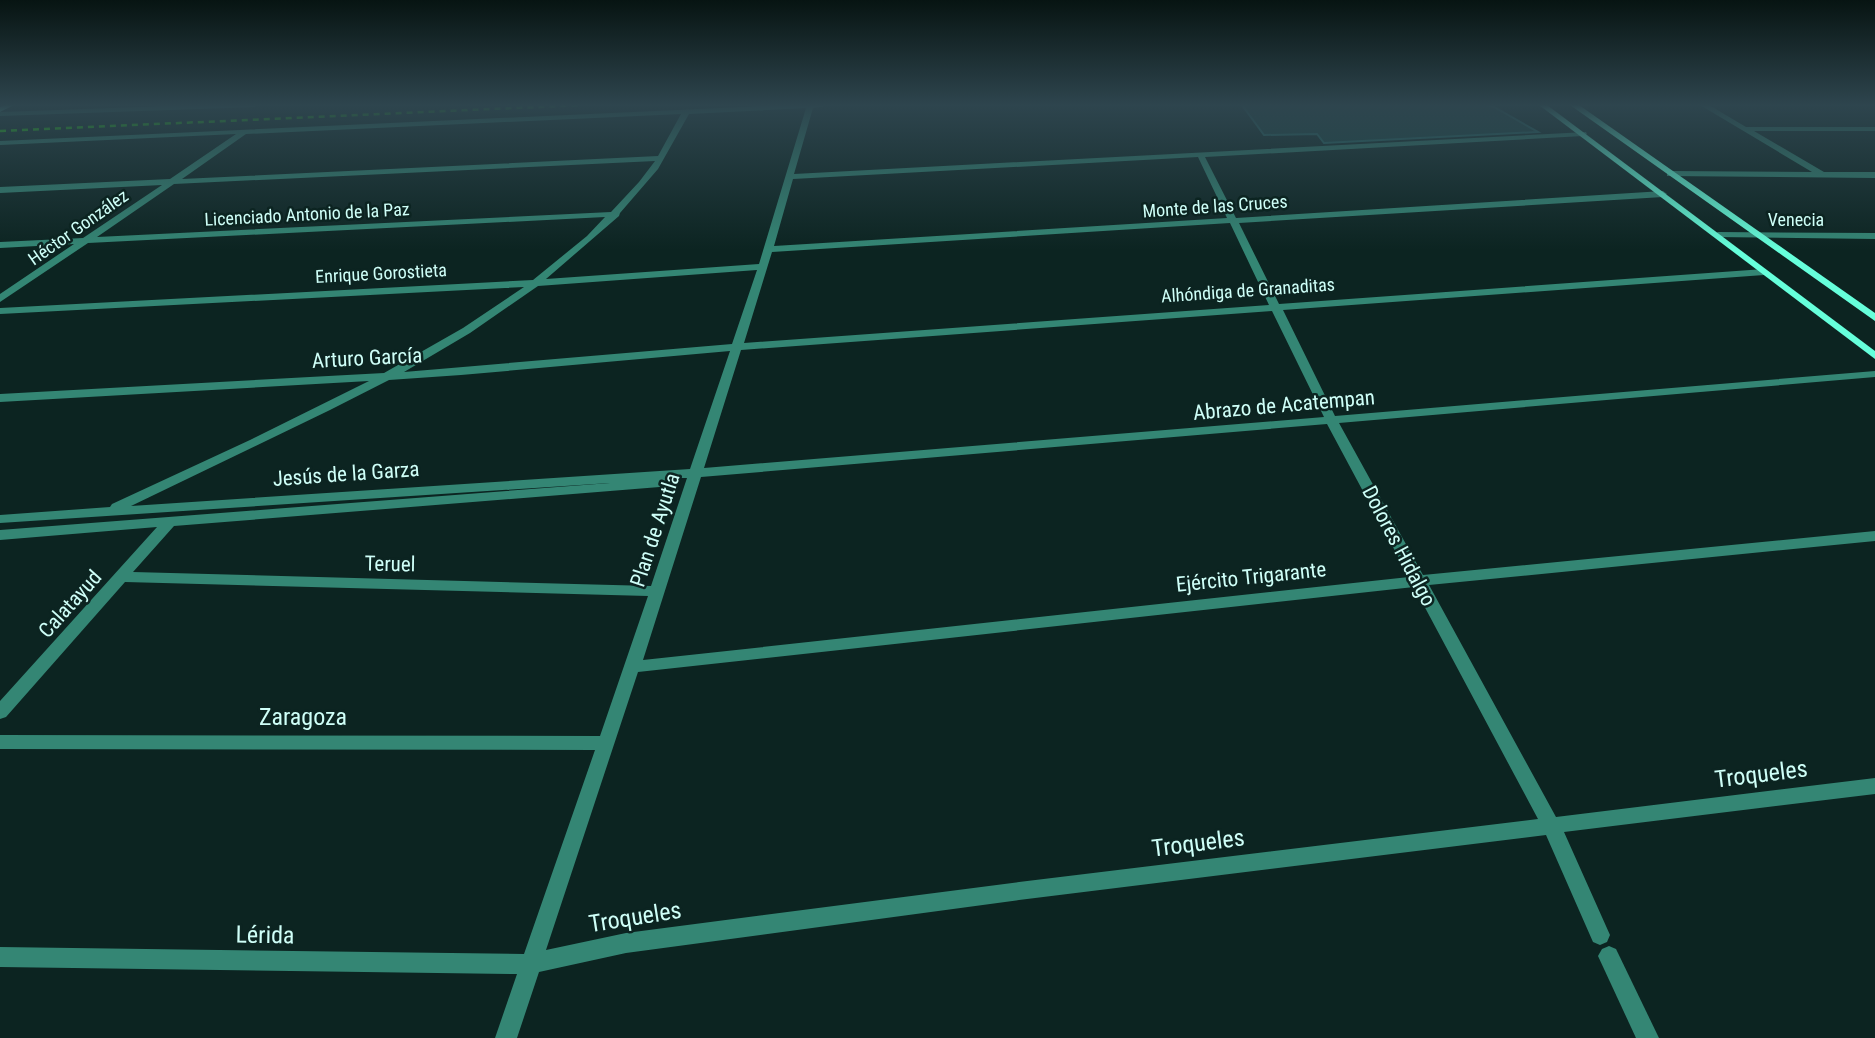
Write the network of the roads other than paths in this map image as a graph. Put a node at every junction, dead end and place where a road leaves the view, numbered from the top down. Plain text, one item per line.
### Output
1 (212, 153) edge
2 (663, 153) edge
3 (797, 153) edge
4 (1245, 153) edge
5 (1609, 153) edge
6 (1641, 153) edge
7 (1786, 153) edge
8 (1201, 156) junction
9 (661, 158) junction
10 (1670, 174) junction
11 (1822, 174) junction
12 (1875, 175) edge
13 (790, 177) junction
14 (173, 181) junction
15 (0, 190) edge
16 (1663, 194) junction
17 (616, 214) junction
18 (1232, 221) junction
19 (1718, 235) junction
20 (1757, 235) junction
21 (1875, 236) edge
22 (86, 241) junction
23 (0, 245) edge
24 (769, 249) junction
25 (763, 267) junction
26 (1765, 272) junction
27 (534, 283) junction
28 (0, 299) edge
29 (1274, 305) junction
30 (1869, 310) edge
31 (0, 311) edge
32 (1875, 318) edge
33 (735, 346) junction
34 (1875, 356) edge
35 (1875, 374) edge
36 (388, 376) junction
37 (0, 398) edge
38 (1332, 421) junction
39 (694, 476) junction
40 (109, 511) junction
41 (0, 519) edge
42 (169, 523) junction
43 (0, 535) edge
44 (1875, 536) edge
45 (123, 577) junction
46 (1417, 581) junction
47 (657, 591) junction
48 (632, 667) junction
49 (0, 712) edge
50 (0, 742) edge
51 (605, 743) junction
52 (1875, 786) edge
53 (1552, 827) junction
54 (1600, 935) dead end
55 (1609, 956) dead end
56 (0, 957) edge
57 (529, 964) junction
58 (506, 1038) edge
59 (1648, 1038) edge

1 - 14 street, Héctor González
2 - 9 street
3 - 13 street, Plan de Ayutla
4 - 8 street
5 - 16 main road
6 - 10 main road
7 - 11 street
8 - 13 street
8 - 18 street, Dolores Hidalgo
9 - 14 street
9 - 17 street
10 - 11 street
10 - 20 main road
11 - 12 street
13 - 24 street, Plan de Ayutla
14 - 15 street
14 - 22 street, Héctor González
16 - 18 street, Monte de las Cruces
16 - 19 main road
17 - 22 street, Licenciado Antonio de la Paz
17 - 27 street
18 - 24 street, Monte de las Cruces
18 - 29 street, Dolores Hidalgo
19 - 20 street, Venecia
19 - 26 main road
20 - 21 street, Venecia
20 - 30 main road
22 - 23 street, Licenciado Antonio de la Paz
22 - 28 street, Héctor González
24 - 25 street, Plan de Ayutla
25 - 27 street, Enrique Gorostieta
25 - 33 street, Plan de Ayutla
26 - 29 street, Alhóndiga de Granaditas
26 - 34 main road
27 - 31 street, Enrique Gorostieta
27 - 36 street
29 - 33 street, Alhóndiga de Granaditas
29 - 38 street, Dolores Hidalgo
30 - 32 main road
33 - 36 street, Arturo García
33 - 39 street, Plan de Ayutla
35 - 38 street, Abrazo de Acatempan
36 - 37 street, Arturo García
36 - 40 street
38 - 39 street, Abrazo de Acatempan
38 - 46 street, Dolores Hidalgo
39 - 40 street, Jesús de la Garza
39 - 42 street, Jesús de la Garza
39 - 47 street, Plan de Ayutla
40 - 41 street, Jesús de la Garza
42 - 43 street, Jesús de la Garza
42 - 45 street, Calatayud
44 - 46 street, Ejército Trigarante
45 - 47 street, Teruel
45 - 49 street, Calatayud
46 - 48 street, Ejército Trigarante
46 - 53 street, Dolores Hidalgo
47 - 48 street, Plan de Ayutla
48 - 51 street, Plan de Ayutla
50 - 51 street, Zaragoza
51 - 57 street, Plan de Ayutla
52 - 53 street, Troqueles
53 - 54 street, Dolores Hidalgo
53 - 57 street, Troqueles
55 - 59 street
56 - 57 street, Lérida
57 - 58 street, Plan de Ayutla

